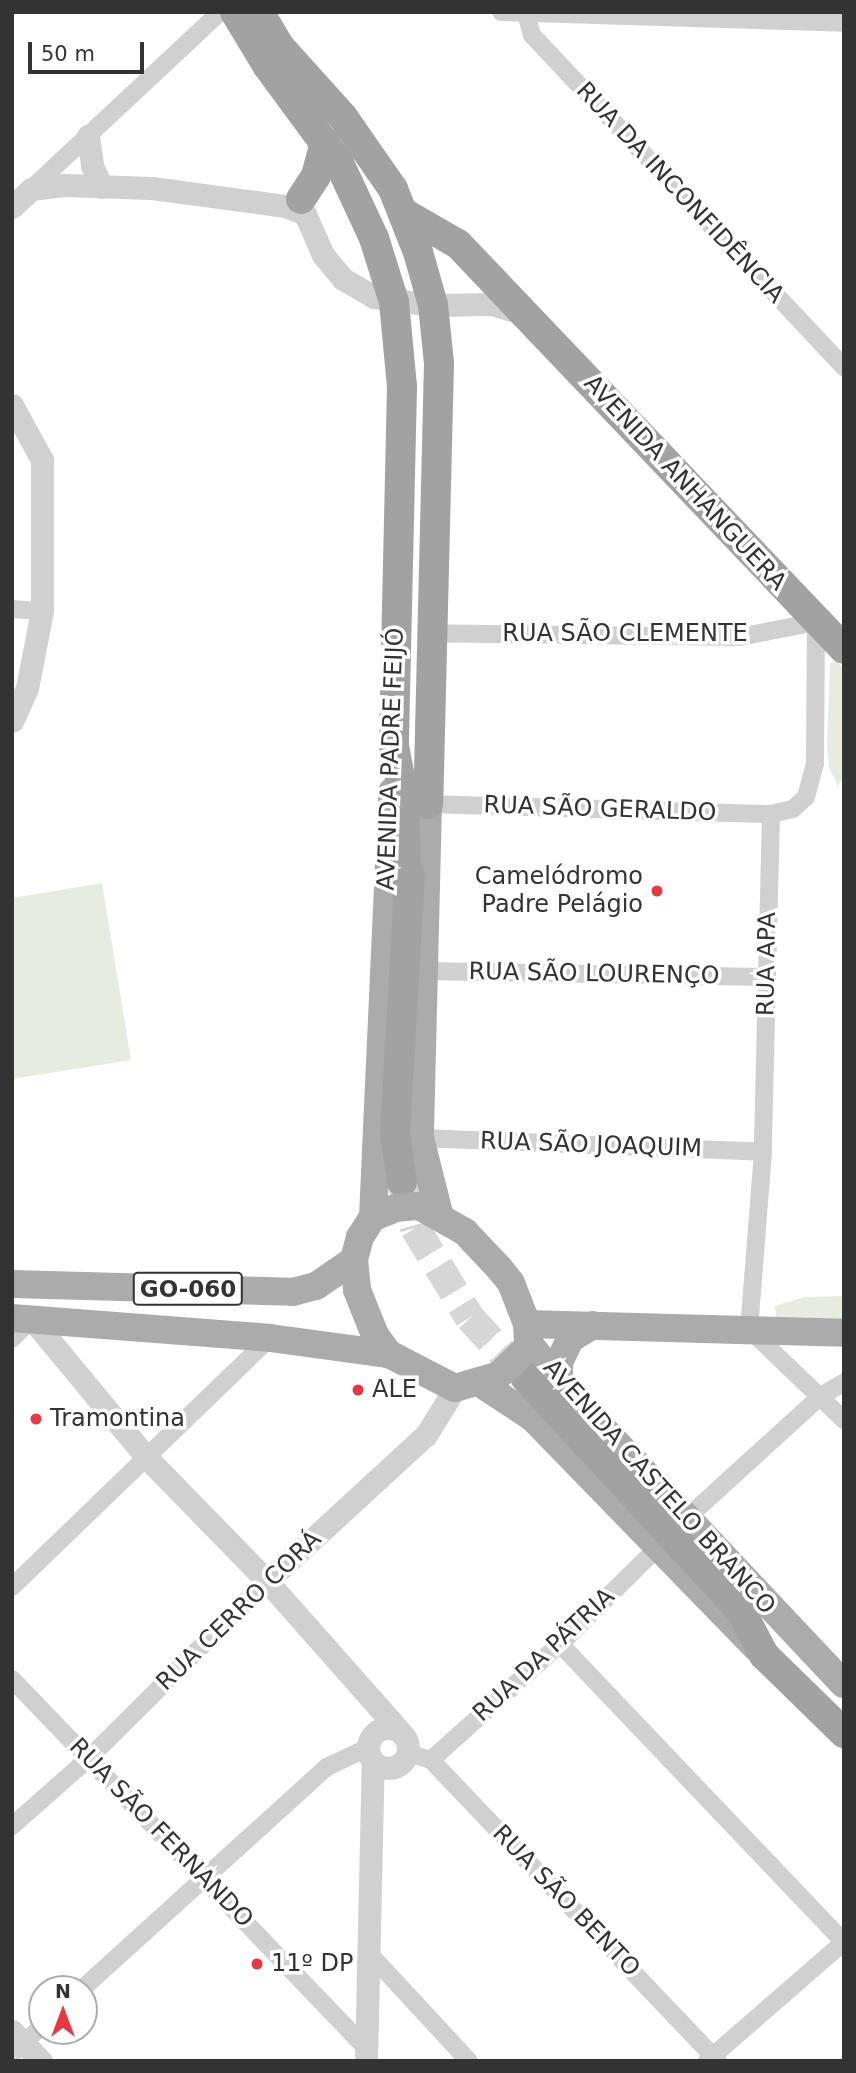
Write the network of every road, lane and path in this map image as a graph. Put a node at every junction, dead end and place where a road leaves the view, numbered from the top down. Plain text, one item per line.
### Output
1 (501, 12) edge
2 (240, 13) edge
3 (526, 13) edge
4 (753, 17) edge
5 (844, 23) edge
6 (88, 136) junction
7 (325, 142) junction
8 (102, 187) junction
9 (32, 189) junction
10 (214, 194) junction
11 (301, 199) junction
12 (12, 207) edge
13 (404, 214) junction
14 (394, 302) junction
15 (433, 305) junction
16 (528, 315) junction
17 (844, 367) edge
18 (12, 405) edge
19 (12, 608) edge
20 (42, 611) junction
21 (816, 622) junction
22 (433, 634) junction
23 (844, 649) edge
24 (12, 721) edge
25 (430, 745) junction
26 (394, 746) junction
27 (428, 804) junction
28 (771, 814) junction
29 (407, 894) junction
30 (422, 971) junction
31 (766, 977) junction
32 (420, 1138) junction
33 (763, 1152) junction
34 (406, 1205) junction
35 (354, 1260) junction
36 (12, 1284) edge
37 (22, 1319) edge
38 (593, 1325) junction
39 (749, 1329) junction
40 (844, 1333) edge
41 (270, 1338) junction
42 (12, 1339) edge
43 (389, 1354) junction
44 (505, 1363) junction
45 (559, 1382) junction
46 (844, 1382) edge
47 (821, 1396) junction
48 (844, 1420) edge
49 (148, 1459) junction
50 (689, 1516) junction
51 (656, 1549) junction
52 (267, 1581) junction
53 (12, 1587) edge
54 (741, 1611) junction
55 (790, 1631) junction
56 (560, 1644) junction
57 (764, 1655) junction
58 (12, 1679) edge
59 (356, 1679) junction
60 (844, 1684) edge
61 (399, 1730) junction
62 (844, 1732) edge
63 (369, 1752) junction
64 (89, 1758) junction
65 (404, 1758) junction
66 (431, 1760) junction
67 (374, 1815) junction
68 (12, 1826) edge
69 (203, 1876) junction
70 (844, 1942) edge
71 (367, 1951) junction
72 (97, 1975) edge
73 (16, 2043) edge
74 (366, 2054) edge
75 (712, 2059) edge
76 (41, 2061) edge
77 (469, 2061) edge

1 - 3 street
2 - 6 street
2 - 7 highway
2 - 13 highway
3 - 4 street
3 - 17 street, RUA DA INCONFIDÊNCIA
4 - 5 street
6 - 8 street
6 - 9 street
7 - 11 highway
7 - 14 highway
8 - 9 street
8 - 10 street
9 - 12 street
10 - 11 street
10 - 14 street
11 - 14 street
13 - 15 highway
13 - 16 highway, AVENIDA ANHANGUERA
14 - 15 street
14 - 26 highway, AVENIDA PADRE FEIJÓ
15 - 16 street
15 - 22 highway, AVENIDA PADRE FEIJÓ
16 - 21 highway, AVENIDA ANHANGUERA
18 - 20 street
19 - 20 street
20 - 24 street
21 - 22 street, RUA SÃO CLEMENTE
21 - 23 highway, AVENIDA ANHANGUERA
21 - 28 street
22 - 25 highway, AVENIDA PADRE FEIJÓ
25 - 27 highway, AVENIDA PADRE FEIJÓ
25 - 29 highway
26 - 29 highway
26 - 34 main road, AVENIDA PADRE FEIJÓ
27 - 28 street, RUA SÃO GERALDO
27 - 30 main road, AVENIDA PADRE FEIJÓ
28 - 31 street, RUA APA
29 - 34 highway
30 - 31 street, RUA SÃO LOURENÇO
30 - 32 main road, AVENIDA PADRE FEIJÓ
31 - 33 street, RUA APA
32 - 33 street, RUA SÃO JOAQUIM
32 - 34 main road, AVENIDA PADRE FEIJÓ
33 - 39 street, RUA APA
34 - 35 main road
34 - 44 main road
35 - 36 main road, GO-060 / GO-060
35 - 43 main road
37 - 41 main road, GO-060 / GO-060
37 - 42 street
37 - 49 street
38 - 39 main road
38 - 44 main road
38 - 45 main road
39 - 40 main road
39 - 47 street
41 - 43 main road, GO-060 / GO-060
41 - 49 street
43 - 44 main road, GO-060
44 - 45 main road, AVENIDA CASTELO BRANCO
44 - 51 main road, AVENIDA CASTELO BRANCO
44 - 52 street, RUA CERRO CORÁ
44 - 54 highway, AVENIDA CASTELO BRANCO
45 - 50 main road, AVENIDA CASTELO BRANCO
46 - 47 street
47 - 48 street
47 - 50 street
49 - 52 street
49 - 53 street
50 - 55 main road, AVENIDA CASTELO BRANCO
51 - 56 street, RUA DA PÁTRIA
51 - 57 main road, AVENIDA CASTELO BRANCO
52 - 59 street
52 - 64 street, RUA CERRO CORÁ
54 - 55 main road, AVENIDA CASTELO BRANCO
54 - 57 highway, AVENIDA CASTELO BRANCO
55 - 60 main road, AVENIDA CASTELO BRANCO
56 - 66 street, RUA DA PÁTRIA
56 - 70 street
57 - 62 highway, AVENIDA CASTELO BRANCO
58 - 64 street, RUA SÃO FERNANDO
59 - 61 street
59 - 63 street
61 - 63 street
61 - 65 street
63 - 65 street
63 - 67 street
63 - 69 street
64 - 68 street, RUA CERRO CORÁ
64 - 69 street, RUA SÃO FERNANDO
65 - 66 street, RUA SÃO BENTO
65 - 67 street
66 - 75 street, RUA SÃO BENTO
67 - 71 street
69 - 72 street
69 - 74 street, RUA SÃO FERNANDO
70 - 75 street
71 - 74 street
71 - 77 street
73 - 76 street

